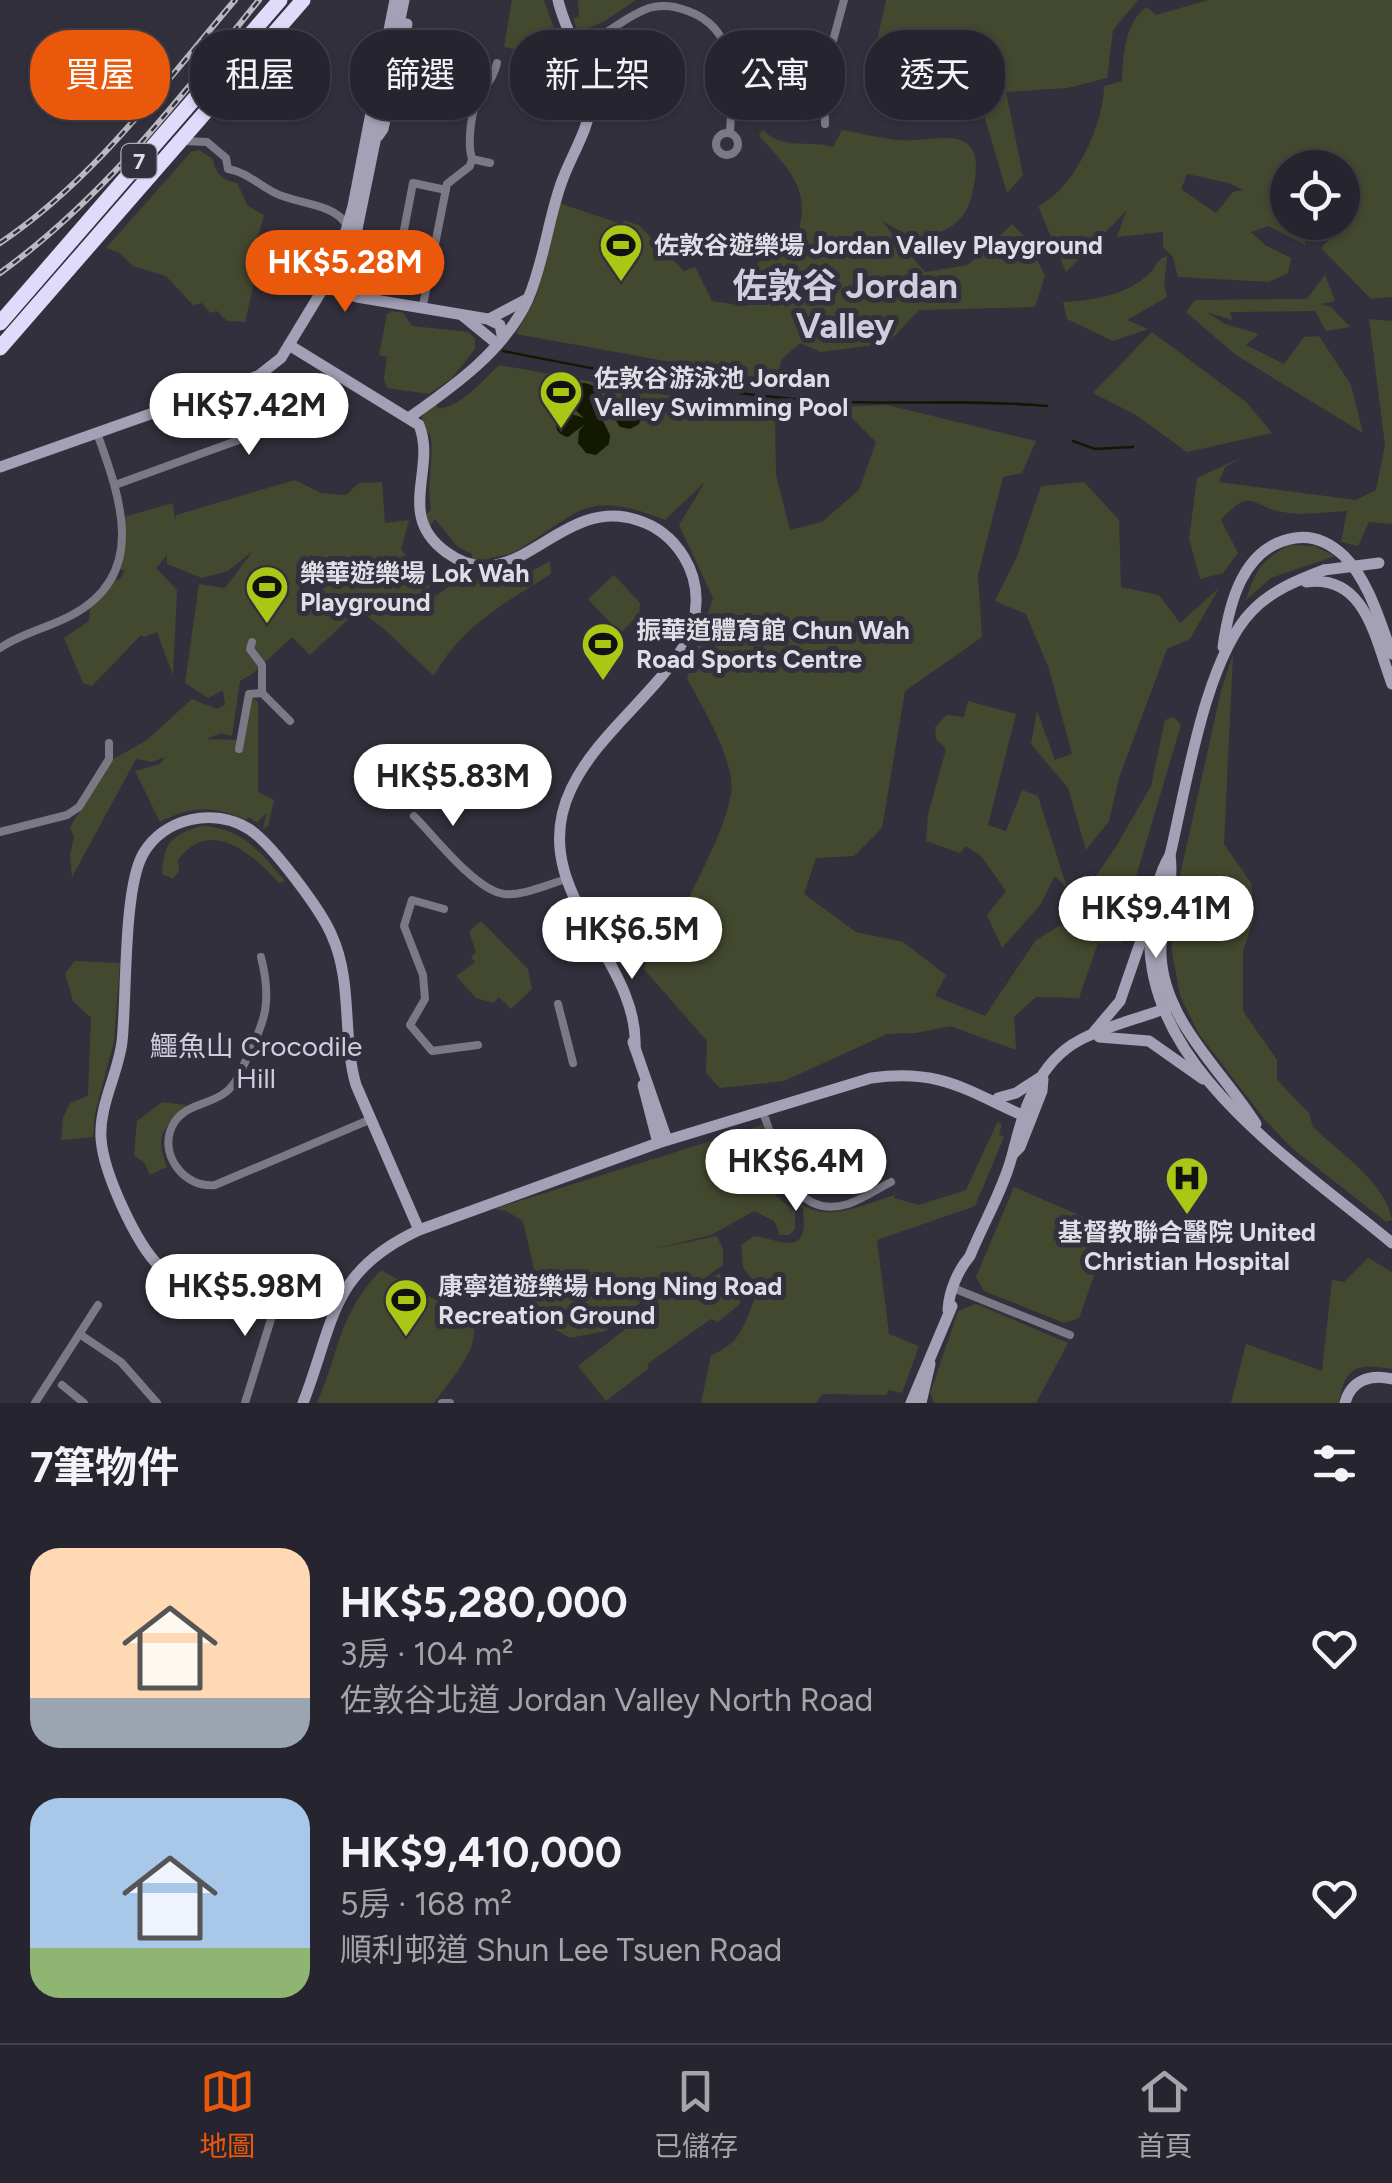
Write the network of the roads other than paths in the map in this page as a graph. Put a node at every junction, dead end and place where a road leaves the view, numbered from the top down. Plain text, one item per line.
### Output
1 (280, 0) edge
2 (303, 0) edge
3 (558, 0) edge
4 (844, 0) edge
5 (401, 2) edge
6 (277, 30) edge
7 (394, 30) edge
8 (567, 30) edge
9 (614, 30) edge
10 (497, 64) dead end
11 (198, 120) edge
12 (205, 120) edge
13 (373, 120) edge
14 (378, 120) edge
15 (584, 120) edge
16 (825, 124) dead end
17 (730, 133) dead end
18 (376, 139) junction
19 (207, 142) junction
20 (178, 143) junction
21 (226, 158) junction
22 (472, 159) junction
23 (238, 161) junction
24 (490, 163) dead end
25 (446, 190) junction
26 (354, 203) junction
27 (332, 210) junction
28 (348, 228) junction
29 (341, 261) junction
30 (432, 262) junction
31 (324, 286) junction
32 (528, 298) junction
33 (423, 304) dead end
34 (463, 316) junction
35 (488, 319) junction
36 (0, 322) edge
37 (499, 339) junction
38 (289, 345) junction
39 (0, 348) edge
40 (332, 372) junction
41 (410, 417) junction
42 (97, 433) junction
43 (0, 468) edge
44 (115, 485) junction
45 (1385, 562) edge
46 (1297, 580) junction
47 (252, 642) dead end
48 (0, 648) edge
49 (1223, 652) junction
50 (1392, 654) edge
51 (1392, 684) edge
52 (262, 693) junction
53 (290, 721) dead end
54 (109, 743) dead end
55 (239, 749) dead end
56 (414, 816) dead end
57 (0, 832) edge
58 (1170, 856) junction
59 (567, 880) junction
60 (1152, 907) junction
61 (444, 910) dead end
62 (261, 957) dead end
63 (558, 1004) dead end
64 (1168, 1008) junction
65 (1090, 1036) junction
66 (478, 1046) dead end
67 (573, 1063) dead end
68 (1043, 1075) junction
69 (1219, 1092) junction
70 (992, 1097) junction
71 (762, 1110) junction
72 (1028, 1114) junction
73 (368, 1120) junction
74 (1264, 1136) junction
75 (662, 1142) junction
76 (891, 1182) dead end
77 (418, 1230) junction
78 (1392, 1241) edge
79 (956, 1289) junction
80 (280, 1290) junction
81 (98, 1305) dead end
82 (332, 1311) junction
83 (81, 1335) junction
84 (1070, 1335) dead end
85 (930, 1355) junction
86 (58, 1368) junction
87 (1392, 1379) edge
88 (62, 1385) junction
89 (46, 1386) junction
90 (249, 1402) edge
91 (35, 1403) edge
92 (84, 1403) edge
93 (157, 1403) edge
94 (304, 1403) edge
95 (442, 1403) edge
96 (450, 1403) edge
97 (910, 1403) edge
98 (920, 1403) edge
99 (1345, 1403) edge

1 - 36 highway, 7
2 - 6 highway, 7
3 - 8 main road
4 - 16 street
5 - 7 main road
5 - 18 main road
9 - 17 street
10 - 22 street
11 - 20 highway, 7
12 - 19 street
13 - 26 main road
14 - 18 main road
15 - 32 main road
18 - 29 main road
19 - 20 street
19 - 21 street
20 - 39 highway, 7
21 - 23 street
21 - 23 street
22 - 24 street
22 - 25 street
23 - 27 street
25 - 30 street
25 - 30 street
26 - 27 street
26 - 28 main road
27 - 28 street
28 - 29 main road
29 - 31 main road
30 - 33 street
31 - 34 main road
31 - 38 main road
32 - 35 main road
32 - 37 main road
34 - 35 main road
34 - 37 main road
35 - 37 main road
37 - 41 main road
38 - 40 main road
38 - 42 main road
40 - 41 main road
40 - 44 street
41 - 59 main road
42 - 43 main road
42 - 44 street
44 - 48 street
45 - 46 main road, bridge
46 - 49 main road
46 - 51 main road
47 - 52 street
49 - 50 main road
49 - 58 main road
52 - 53 street
52 - 55 street
54 - 57 street
56 - 59 street
58 - 60 main road
58 - 64 main road
59 - 75 main road
60 - 64 main road
60 - 65 main road
61 - 66 street
62 - 73 street
63 - 67 street
64 - 65 main road
64 - 69 main road
64 - 74 main road
65 - 68 main road
65 - 69 main road
68 - 70 main road
68 - 72 main road
69 - 74 main road
70 - 71 main road
70 - 72 main road
71 - 75 main road
71 - 76 street
72 - 79 main road
73 - 77 main road
73 - 80 main road
74 - 78 main road
75 - 77 main road
77 - 82 main road
79 - 84 street
79 - 85 main road
80 - 82 main road
80 - 90 street
81 - 83 street
82 - 94 main road
83 - 86 street
83 - 93 street
85 - 97 main road
85 - 98 main road
86 - 88 street
86 - 89 street
87 - 99 main road
88 - 89 street
88 - 92 street
89 - 91 street
95 - 96 street

